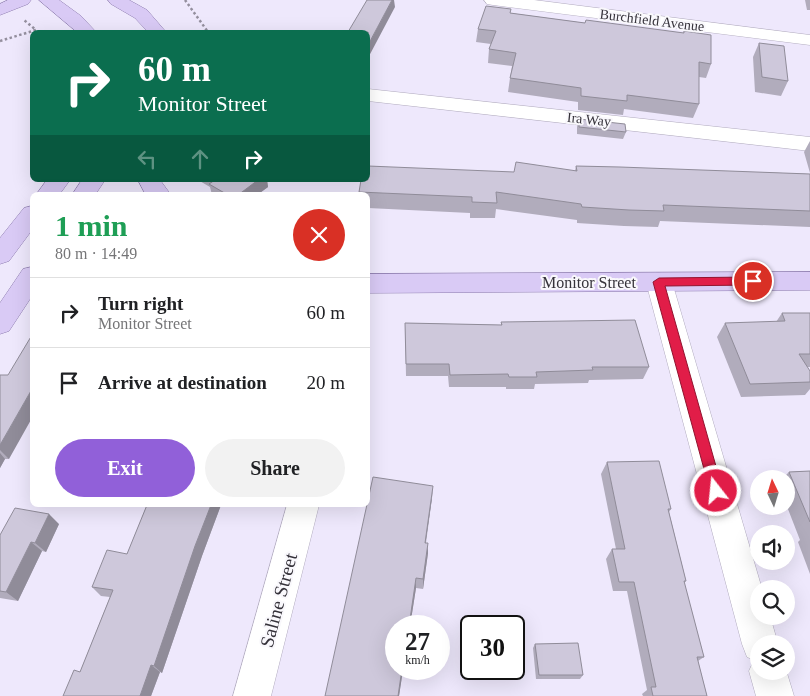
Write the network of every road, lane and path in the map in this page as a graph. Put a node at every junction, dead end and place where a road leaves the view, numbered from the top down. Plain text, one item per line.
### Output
1 (22, 0) edge
2 (48, 0) edge
3 (117, 0) edge
4 (185, 0) edge
5 (493, 0) edge
6 (0, 10) edge
7 (22, 18) dead end
8 (36, 30) edge
9 (84, 30) edge
10 (155, 30) edge
11 (207, 30) edge
12 (30, 32) edge
13 (810, 40) edge
14 (0, 41) edge
15 (370, 95) edge
16 (810, 144) edge
17 (57, 182) edge
18 (49, 192) edge
19 (30, 218) edge
20 (14, 248) edge
21 (30, 279) edge
22 (810, 281) edge
23 (659, 282) junction
24 (370, 284) edge
25 (30, 299) edge
26 (2, 322) edge
27 (302, 507) edge
28 (757, 635) edge
29 (771, 680) edge
30 (252, 696) edge
31 (775, 696) edge

1 - 6 main road
2 - 9 main road
3 - 10 main road
4 - 11 path
5 - 13 street, Burchfield Avenue
7 - 8 path
12 - 14 path
15 - 16 street, Ira Way
17 - 18 main road
19 - 20 main road
21 - 26 main road
22 - 23 main road, Monitor Street
23 - 24 main road, Monitor Street
23 - 28 street
25 - 26 main road
27 - 30 street, Saline Street
29 - 31 street

